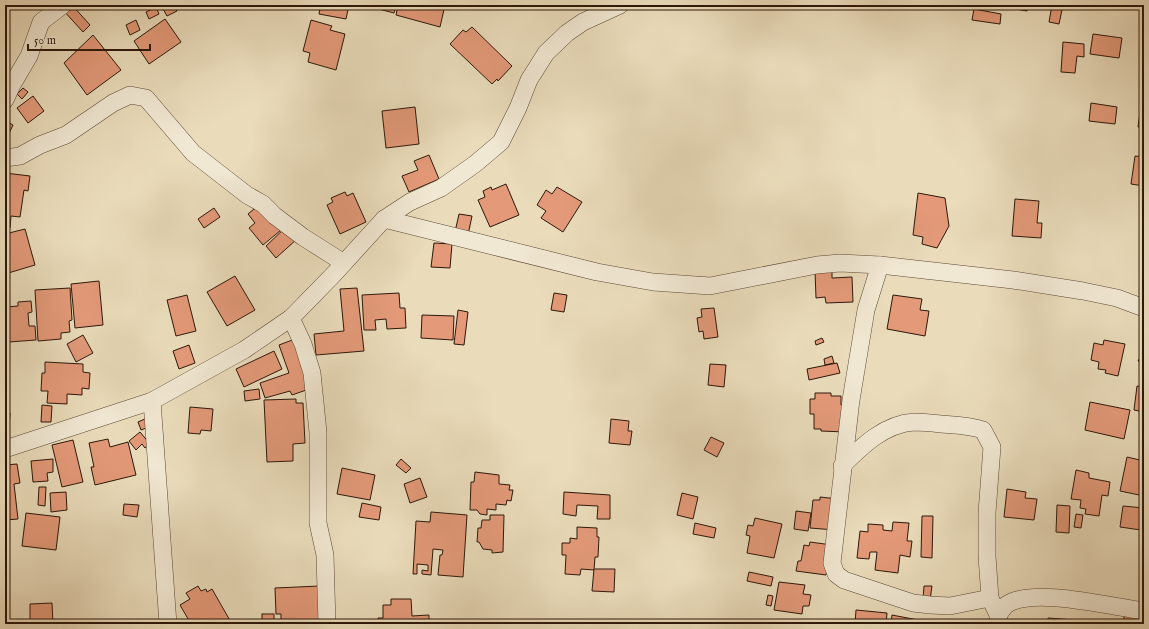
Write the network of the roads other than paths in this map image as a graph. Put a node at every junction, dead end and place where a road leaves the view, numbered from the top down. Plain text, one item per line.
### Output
1 (63, 5) edge
2 (620, 5) edge
3 (5, 100) edge
4 (5, 158) edge
5 (384, 219) junction
6 (344, 263) junction
7 (880, 265) junction
8 (1144, 308) edge
9 (291, 318) junction
10 (152, 401) junction
11 (5, 449) edge
12 (842, 466) junction
13 (990, 598) junction
14 (1144, 611) edge
15 (998, 619) edge
16 (168, 624) edge
17 (327, 624) edge

1 - 3 street
2 - 5 street
4 - 6 street
5 - 6 street
5 - 7 street
6 - 9 street
7 - 8 street
7 - 12 street
9 - 10 street
9 - 17 street
10 - 11 street
10 - 16 street
12 - 13 street
12 - 13 street
13 - 15 street
14 - 15 street

